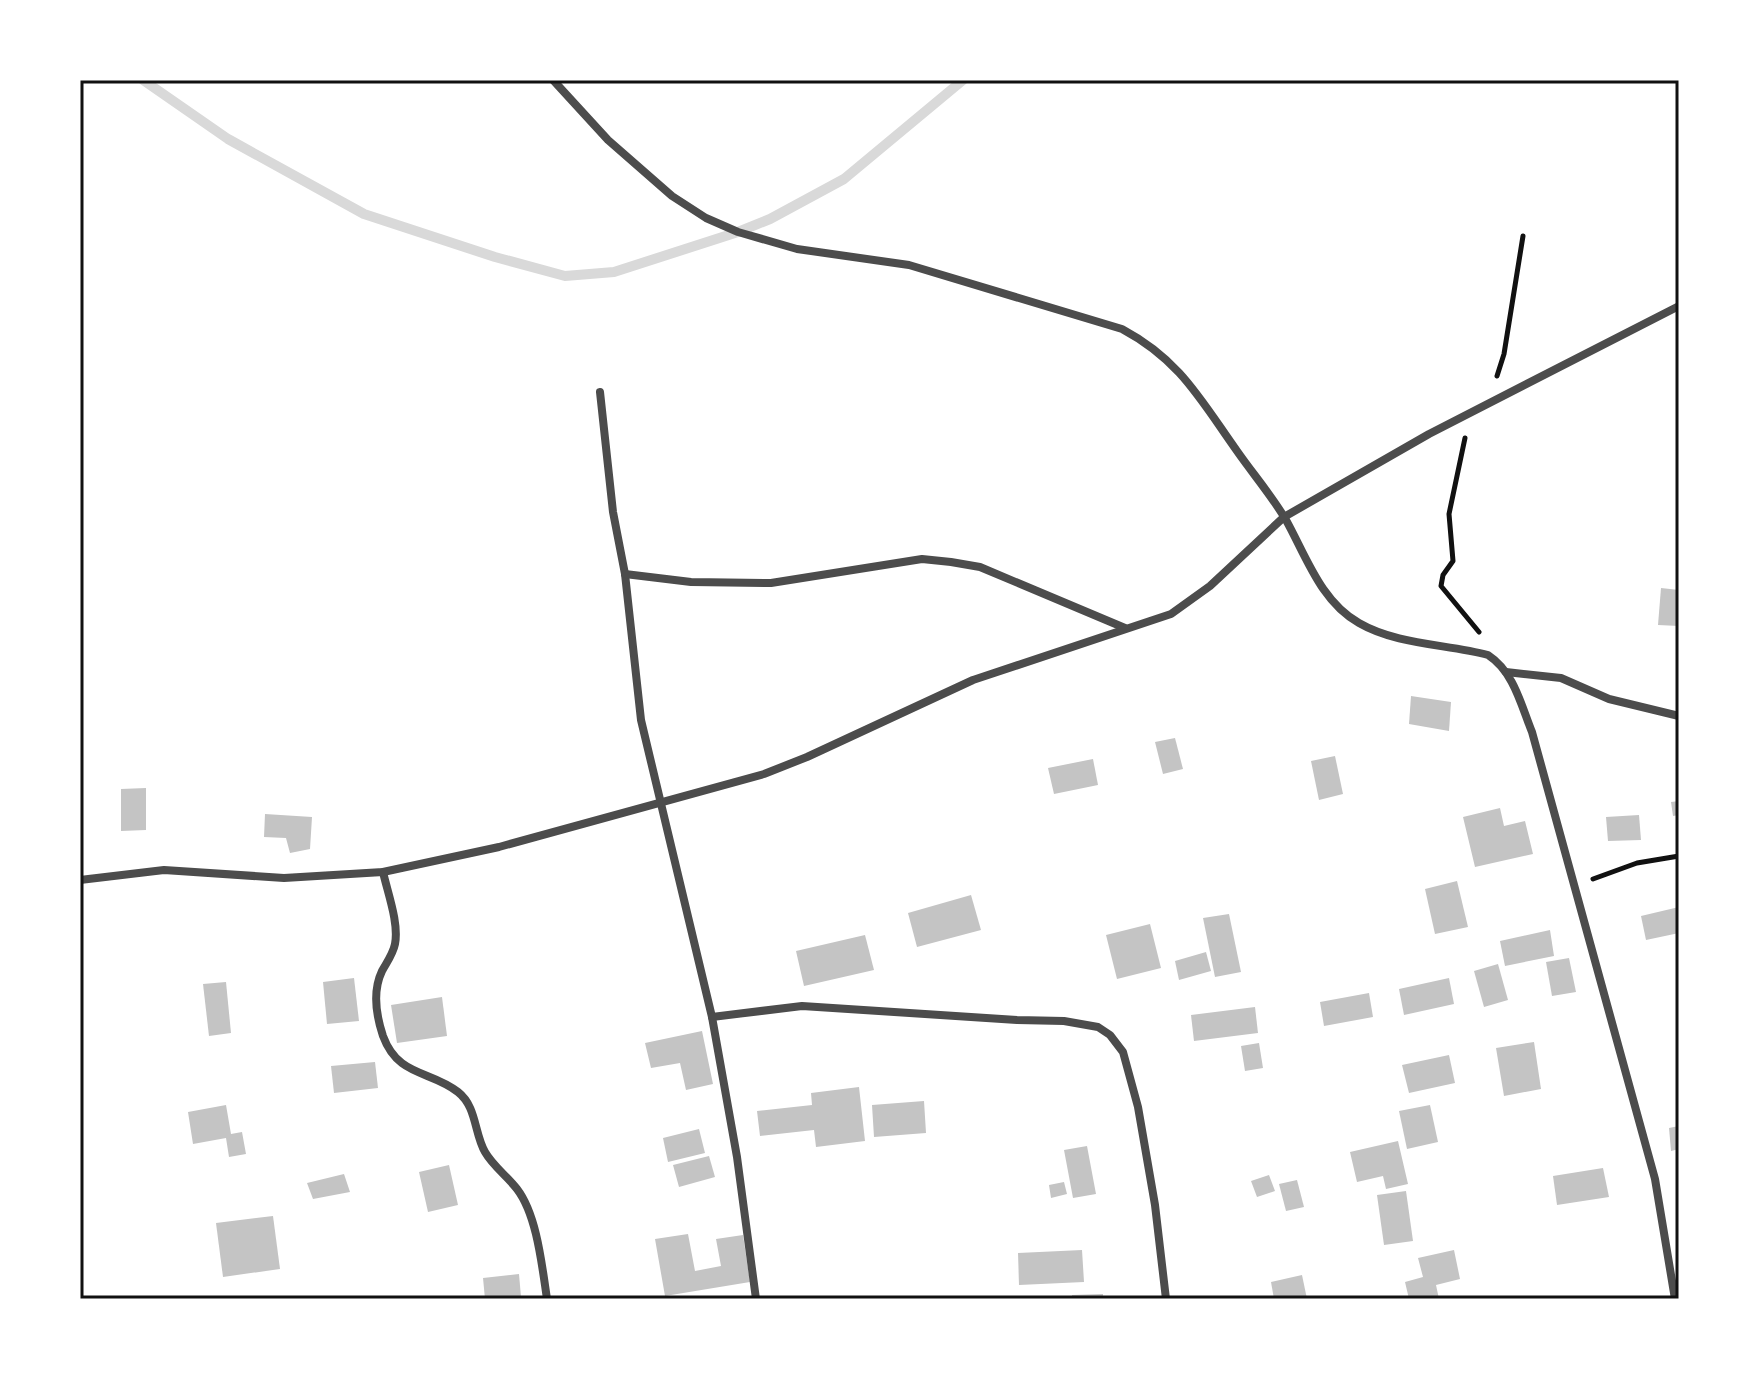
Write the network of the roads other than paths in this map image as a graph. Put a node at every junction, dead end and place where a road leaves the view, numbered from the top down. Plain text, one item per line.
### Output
1 (553, 80) edge
2 (1679, 306) edge
3 (600, 392) dead end
4 (1284, 517) junction
5 (625, 574) junction
6 (1126, 629) junction
7 (1506, 672) junction
8 (1679, 716) edge
9 (660, 803) junction
10 (383, 872) junction
11 (80, 880) edge
12 (712, 1017) junction
13 (547, 1299) edge
14 (756, 1299) edge
15 (1166, 1299) edge
16 (1675, 1299) edge

1 - 4 street
2 - 4 street
3 - 5 street
4 - 6 street
4 - 7 street
5 - 6 street
5 - 9 street
6 - 9 street
7 - 8 street
7 - 16 street
9 - 10 street
9 - 12 street
10 - 11 street
10 - 13 street
12 - 14 street
12 - 15 street

